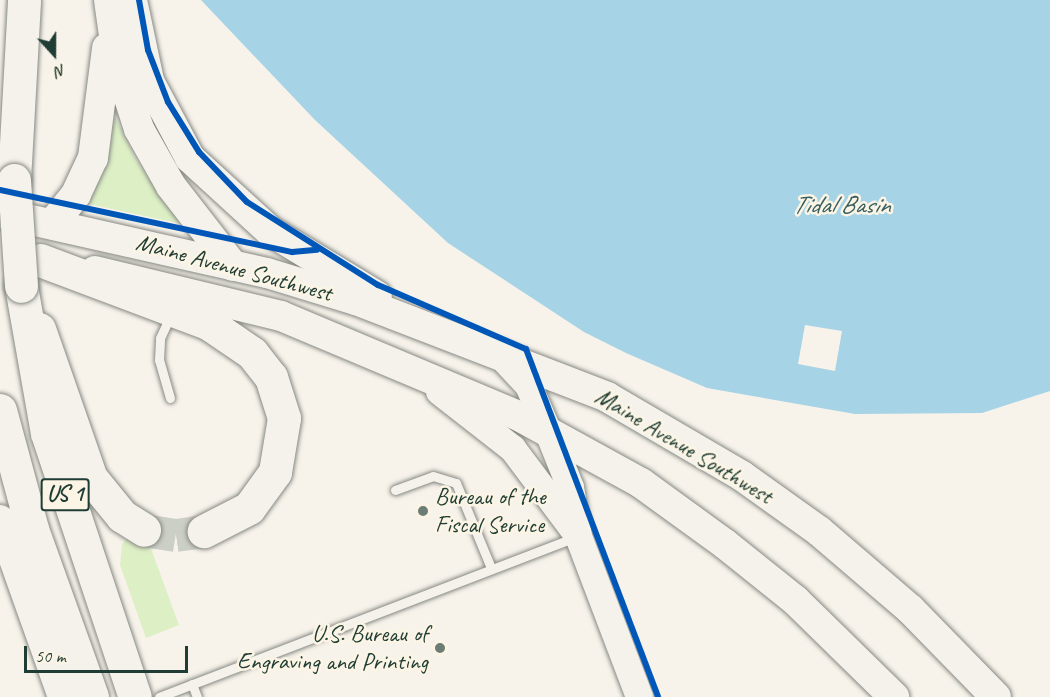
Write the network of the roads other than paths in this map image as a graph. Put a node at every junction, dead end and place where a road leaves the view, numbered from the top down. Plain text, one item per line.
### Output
1 (24, 0) edge
2 (132, 0) edge
3 (109, 11) edge
4 (0, 213) edge
5 (52, 224) junction
6 (0, 251) edge
7 (40, 260) junction
8 (229, 262) junction
9 (21, 286) junction
10 (175, 308) junction
11 (280, 316) junction
12 (425, 326) junction
13 (500, 355) junction
14 (405, 368) junction
15 (170, 398) dead end
16 (0, 410) edge
17 (548, 432) junction
18 (395, 490) dead end
19 (0, 520) edge
20 (144, 530) tunnel mouth
21 (204, 531) tunnel mouth
22 (578, 536) junction
23 (491, 568) junction
24 (192, 684) junction
25 (63, 697) edge
26 (92, 697) edge
27 (135, 697) edge
28 (159, 697) edge
29 (197, 697) edge
30 (639, 697) edge
31 (894, 697) edge
32 (996, 697) edge

1 - 9 highway, US 1, bridge
2 - 12 main road
3 - 5 main road
3 - 8 main road
4 - 5 main road, Maine Avenue Southwest
5 - 8 main road, Maine Avenue Southwest
6 - 7 main road, Maine Avenue Southwest
7 - 10 highway
7 - 11 main road, Maine Avenue Southwest
8 - 11 main road
8 - 12 main road, Maine Avenue Southwest
9 - 20 highway
9 - 27 highway, US 1
10 - 15 lane
10 - 21 highway
11 - 14 main road, Maine Avenue Southwest
12 - 13 main road, Maine Avenue Southwest
13 - 17 main road
13 - 32 main road, Maine Avenue Southwest
14 - 17 main road, Maine Avenue Southwest
14 - 22 main road
16 - 26 highway, US 1
17 - 22 main road
17 - 31 main road, Maine Avenue Southwest
18 - 23 lane
19 - 25 main road
22 - 23 lane
22 - 30 main road
23 - 24 lane
24 - 28 lane
24 - 29 lane

